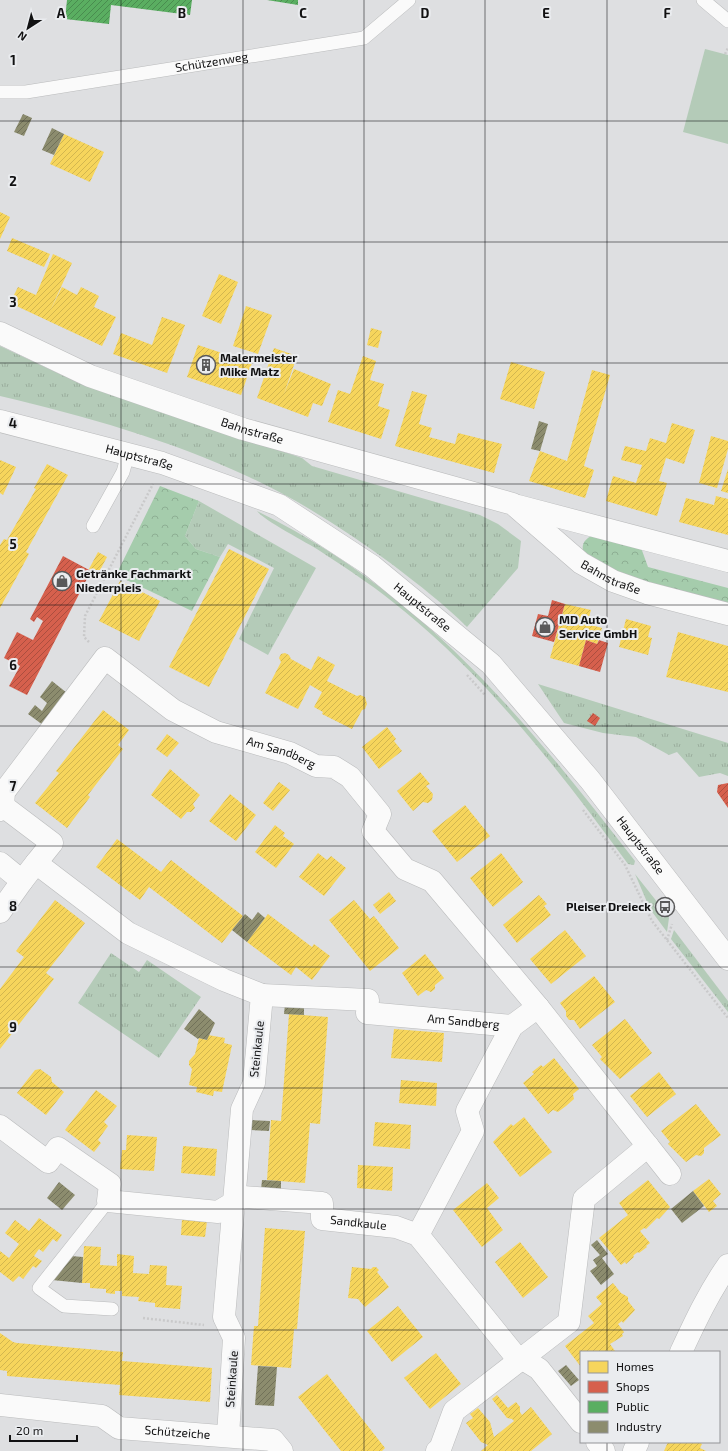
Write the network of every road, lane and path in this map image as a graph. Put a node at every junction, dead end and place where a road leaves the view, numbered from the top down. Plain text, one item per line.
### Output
1 (409, 0) edge
2 (703, 0) edge
3 (728, 21) edge
4 (728, 48) edge
5 (725, 54) dead end
6 (0, 92) edge
7 (0, 333) edge
8 (0, 421) edge
9 (128, 454) junction
10 (162, 463) junction
11 (513, 504) junction
12 (93, 526) dead end
13 (728, 561) edge
14 (728, 614) edge
15 (105, 658) junction
16 (462, 670) dead end
17 (488, 697) dead end
18 (2, 808) edge
19 (582, 809) dead end
20 (0, 863) edge
21 (36, 863) junction
22 (22, 881) junction
23 (0, 912) edge
24 (683, 918) junction
25 (667, 941) junction
26 (728, 959) edge
27 (728, 970) edge
28 (262, 995) junction
29 (538, 1007) junction
30 (728, 1018) edge
31 (512, 1026) junction
32 (0, 1126) edge
33 (648, 1146) junction
34 (670, 1174) dead end
35 (108, 1201) junction
36 (232, 1204) junction
37 (418, 1235) junction
38 (728, 1266) edge
39 (112, 1309) dead end
40 (143, 1318) dead end
41 (229, 1327) junction
42 (681, 1351) edge
43 (524, 1358) junction
44 (0, 1405) edge
45 (580, 1421) edge
46 (228, 1436) junction
47 (598, 1443) edge
48 (282, 1451) edge
49 (437, 1451) edge
50 (604, 1451) edge

1 - 6 lane, Schützenweg
2 - 3 lane
4 - 5 path
7 - 11 street, Bahnstraße
8 - 9 street, Hauptstraße
9 - 10 street, Hauptstraße
9 - 12 lane
10 - 15 path
10 - 24 street, Hauptstraße
11 - 13 street, Bahnstraße
11 - 14 street, Bahnstraße
15 - 18 street
15 - 29 street, Am Sandberg
16 - 17 path
18 - 21 street
19 - 25 path
20 - 22 street
21 - 22 street
21 - 28 street
22 - 23 street
24 - 25 path
24 - 26 street, Hauptstraße
24 - 27 street
25 - 30 path
28 - 31 street, Am Sandberg
28 - 36 street, Steinkaule
29 - 31 street, Am Sandberg
29 - 33 street, Am Sandberg
31 - 37 street, Am Sandberg
32 - 35 street
33 - 34 street, Am Sandberg
33 - 43 street
35 - 36 street, Sandkaule
35 - 39 lane
36 - 37 street, Sandkaule
36 - 41 street, Steinkaule
37 - 43 street
38 - 42 street
40 - 41 path
41 - 46 street, Steinkaule
43 - 45 street
43 - 49 street
44 - 46 street, Schützeiche
46 - 48 street, Schützeiche
47 - 50 street

